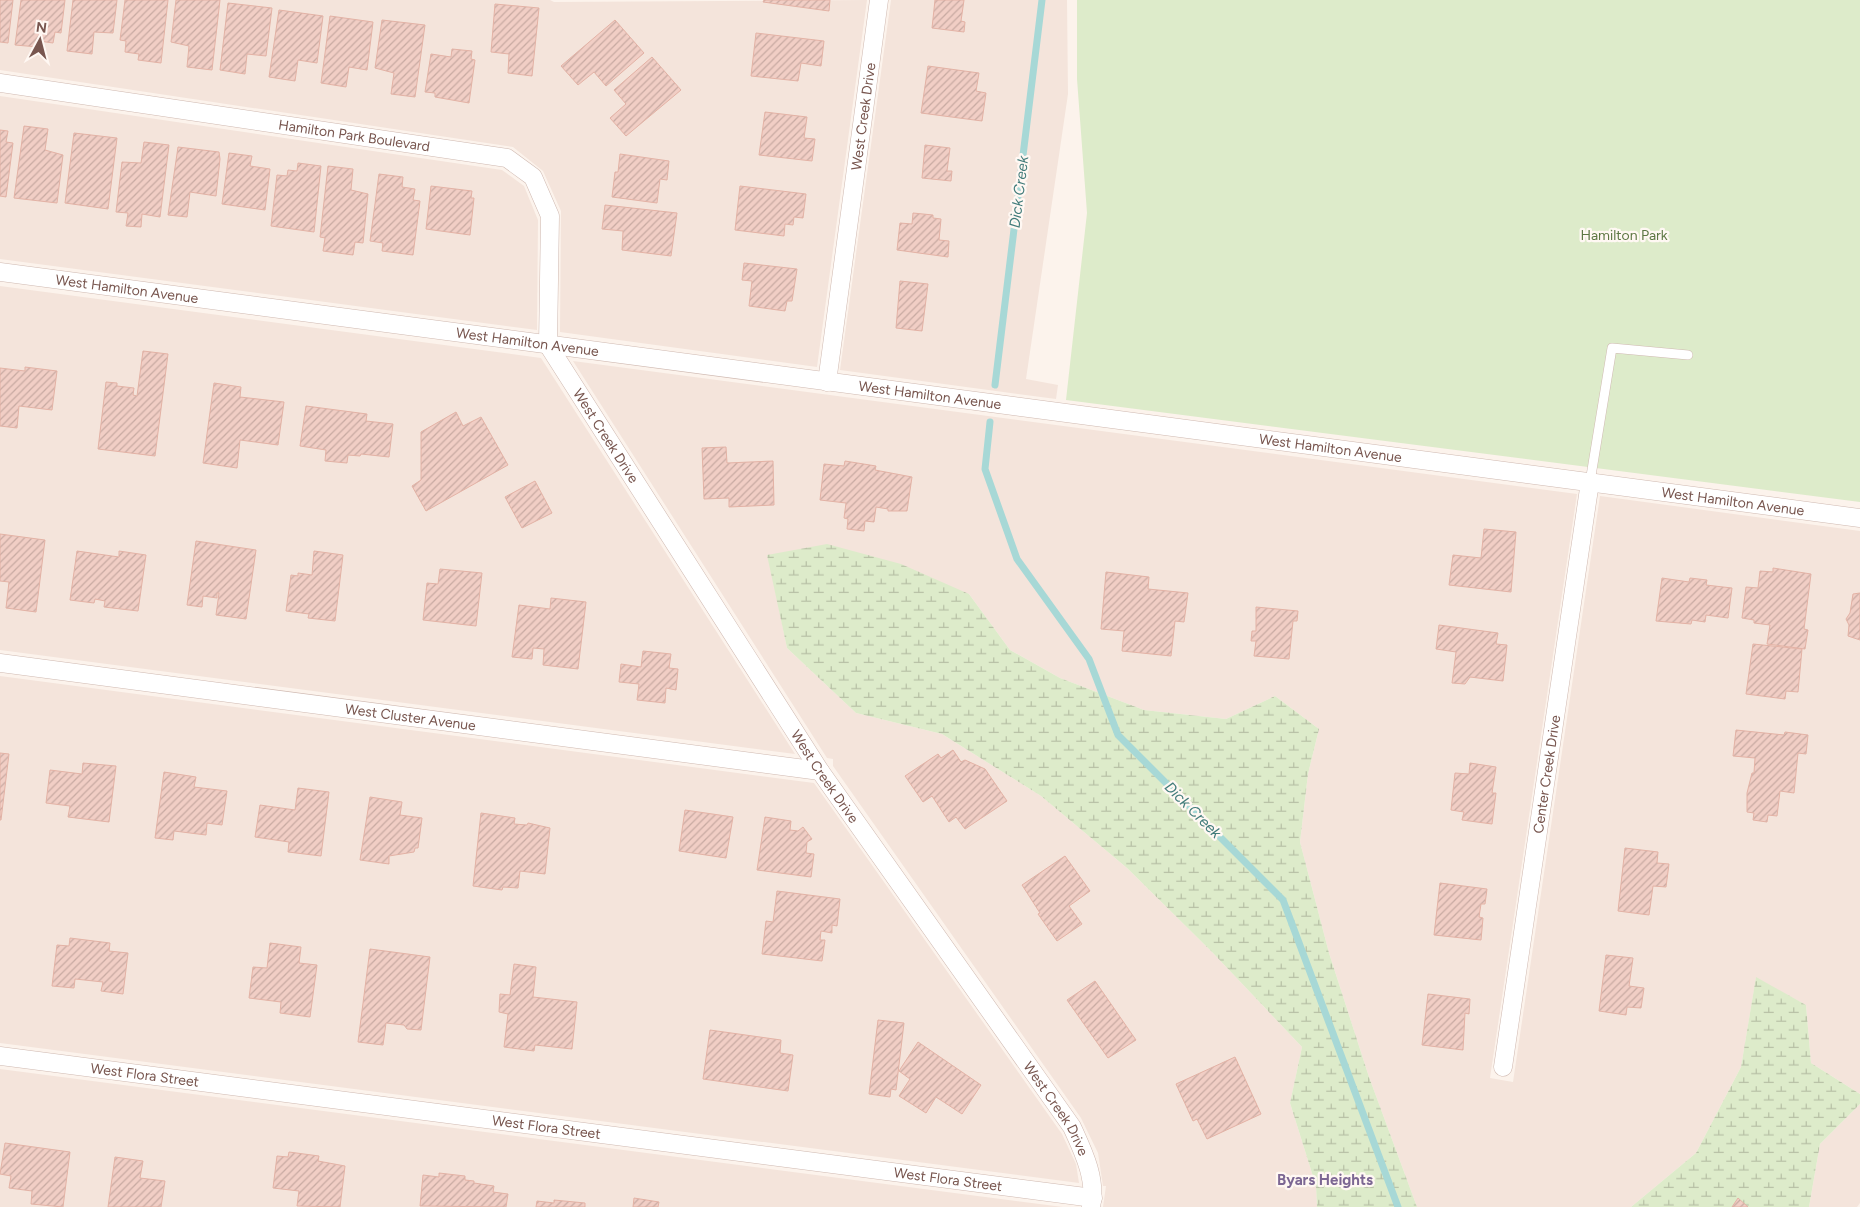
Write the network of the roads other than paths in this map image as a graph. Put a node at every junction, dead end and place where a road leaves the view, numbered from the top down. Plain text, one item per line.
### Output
1 (879, 0) edge
2 (0, 83) edge
3 (0, 272) edge
4 (548, 345) junction
5 (1688, 355) dead end
6 (827, 382) junction
7 (1590, 482) junction
8 (1860, 518) edge
9 (0, 663) edge
10 (820, 771) junction
11 (0, 1056) edge
12 (1504, 1067) dead end
13 (1092, 1202) edge

1 - 6 street, West Creek Drive
2 - 4 street, Hamilton Park Boulevard
3 - 4 street, West Hamilton Avenue
4 - 6 street, West Hamilton Avenue
4 - 10 street, West Creek Drive
5 - 7 lane
6 - 7 street, West Hamilton Avenue
7 - 8 street, West Hamilton Avenue
7 - 12 street, Center Creek Drive
9 - 10 street, West Cluster Avenue
10 - 13 street, West Creek Drive
11 - 13 street, West Flora Street

